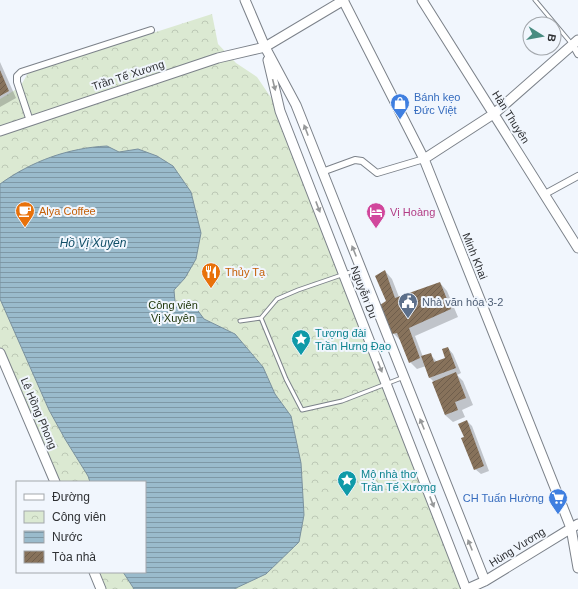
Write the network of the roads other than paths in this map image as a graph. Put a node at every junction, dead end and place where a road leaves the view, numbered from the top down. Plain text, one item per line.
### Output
1 (245, 0) edge
2 (343, 0) edge
3 (422, 0) edge
4 (535, 0) edge
5 (151, 30) dead end
6 (575, 43) edge
7 (264, 47) junction
8 (578, 54) edge
9 (495, 113) junction
10 (30, 121) junction
11 (0, 131) edge
12 (424, 159) junction
13 (322, 172) junction
14 (578, 176) edge
15 (545, 194) junction
16 (578, 248) edge
17 (361, 269) junction
18 (344, 274) junction
19 (261, 318) junction
20 (240, 321) dead end
21 (0, 353) edge
22 (2, 365) edge
23 (404, 377) junction
24 (386, 384) junction
25 (55, 481) edge
26 (574, 526) edge
27 (578, 568) edge
28 (94, 573) edge
29 (485, 581) junction
30 (101, 589) edge
31 (466, 589) edge

1 - 7 street, Nguyễn Du
2 - 7 street, Trần Tế Xương
2 - 12 street, Minh Khai
3 - 9 street, Hàn Thuyên
4 - 6 lane
5 - 10 street
6 - 8 street
6 - 9 street
7 - 10 street, Trần Tế Xương
13 -> 7 street, Nguyễn Du
7 -> 18 street, Nguyễn Du
9 - 12 street
9 - 15 street, Hàn Thuyên
10 - 11 street, Trần Tế Xương
12 - 13 street
12 - 26 street, Minh Khai
17 -> 13 street, Nguyễn Du
14 - 15 street
15 - 16 street, Hàn Thuyên
17 - 18 lane
17 - 23 street, Nguyễn Du
18 - 19 lane
18 -> 24 street, Nguyễn Du
19 - 20 lane
19 - 24 lane
21 - 22 street, Lê Hồng Phong
22 - 25 street, Lê Hồng Phong
23 - 24 lane
29 -> 23 street, Nguyễn Du
24 -> 31 street, Nguyễn Du
26 - 27 street, Minh Khai
26 - 29 street, Hùng Vương
28 - 30 street
29 - 31 street, Hùng Vương

